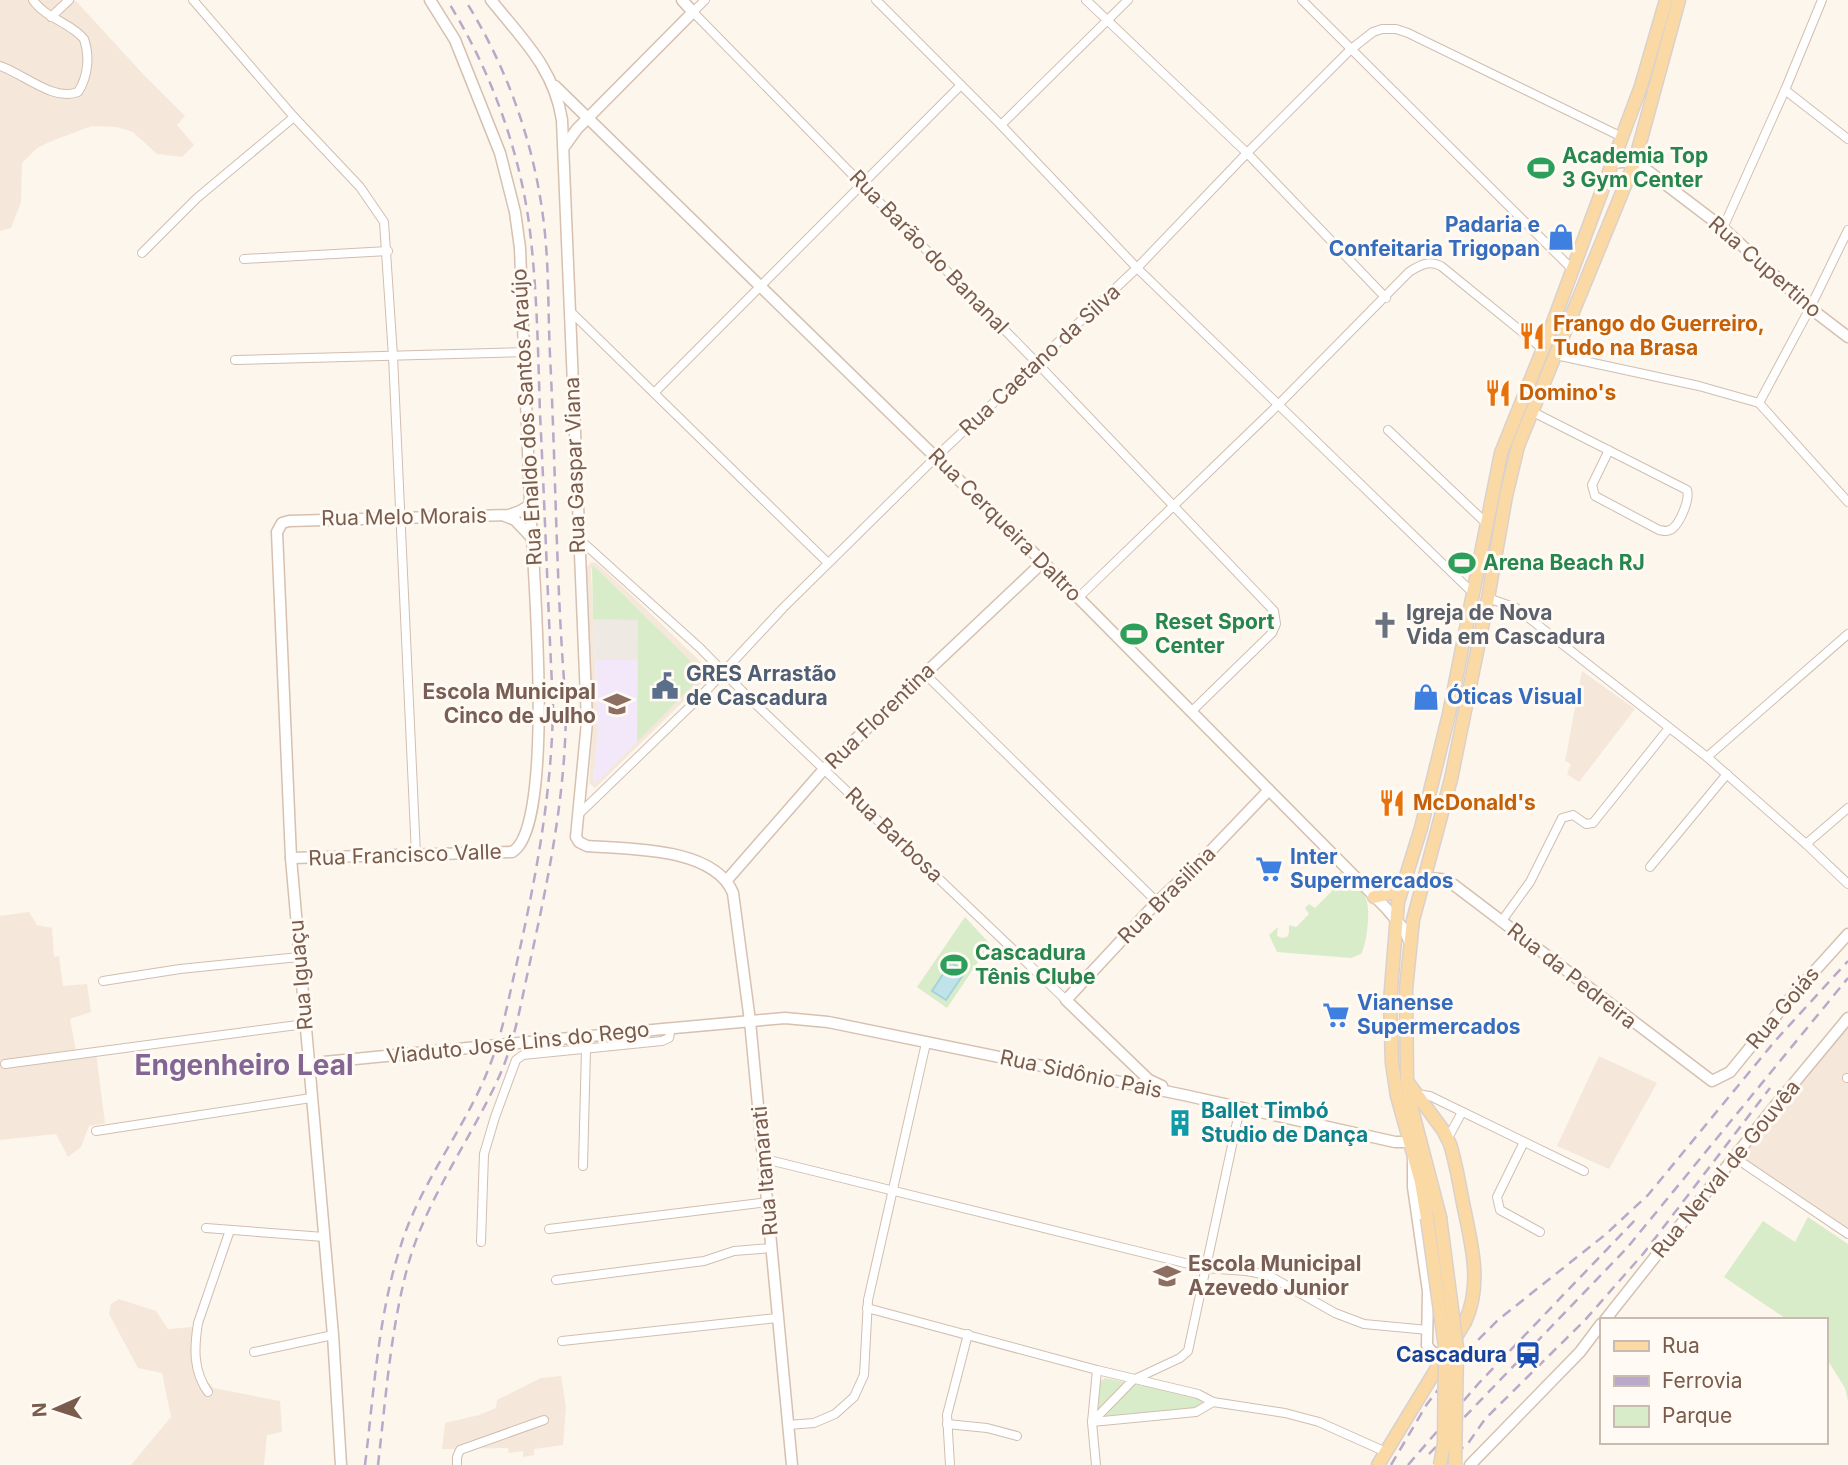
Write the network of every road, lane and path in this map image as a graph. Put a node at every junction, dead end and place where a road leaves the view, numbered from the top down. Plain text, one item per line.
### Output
1 (33, 0) edge
2 (69, 0) edge
3 (193, 0) edge
4 (430, 0) edge
5 (491, 0) edge
6 (682, 0) edge
7 (705, 0) edge
8 (876, 0) edge
9 (1086, 0) edge
10 (1128, 0) edge
11 (1302, 0) edge
12 (1666, 0) edge
13 (1679, 0) edge
14 (1822, 0) edge
15 (693, 12) junction
16 (51, 17) junction
17 (1107, 22) junction
18 (1350, 50) junction
19 (0, 66) edge
20 (553, 83) junction
21 (961, 85) junction
22 (1785, 90) junction
23 (294, 117) junction
24 (589, 118) junction
25 (1001, 125) junction
26 (1622, 137) junction
27 (1848, 139) edge
28 (563, 149) junction
29 (1247, 153) junction
30 (1635, 161) junction
31 (1611, 163) junction
32 (862, 184) junction
33 (1723, 228) junction
34 (1848, 230) edge
35 (388, 251) junction
36 (142, 253) dead end
37 (244, 259) dead end
38 (1137, 268) junction
39 (1573, 270) junction
40 (760, 287) junction
41 (1386, 298) junction
42 (1810, 308) junction
43 (570, 311) junction
44 (1848, 337) edge
45 (1543, 349) junction
46 (524, 352) junction
47 (1556, 355) junction
48 (393, 356) junction
49 (235, 360) dead end
50 (1037, 363) junction
51 (654, 393) junction
52 (1759, 403) junction
53 (1279, 404) junction
54 (1533, 412) junction
55 (1388, 430) dead end
56 (1609, 450) junction
57 (936, 457) junction
58 (1848, 502) edge
59 (530, 505) junction
60 (1174, 505) junction
61 (503, 515) junction
62 (400, 518) junction
63 (1486, 523) junction
64 (278, 527) joint
65 (532, 538) junction
66 (578, 538) junction
67 (1043, 562) junction
68 (828, 563) junction
69 (1474, 594) junction
70 (1078, 597) junction
71 (1488, 598) junction
72 (1848, 634) edge
73 (724, 672) junction
74 (924, 673) junction
75 (1192, 711) junction
76 (1669, 728) junction
77 (1707, 757) junction
78 (825, 768) junction
79 (1727, 774) junction
80 (1269, 790) junction
81 (1848, 808) edge
82 (578, 815) junction
83 (1806, 844) junction
84 (517, 849) joint
85 (416, 855) junction
86 (291, 858) junction
87 (1650, 867) dead end
88 (1405, 877) junction
89 (1424, 878) junction
90 (727, 880) junction
91 (1848, 884) edge
92 (1374, 897) junction
93 (1157, 902) junction
94 (1396, 918) junction
95 (1501, 922) junction
96 (1848, 934) edge
97 (1410, 943) junction
98 (299, 957) junction
99 (103, 981) dead end
100 (1066, 1000) junction
101 (1848, 1018) edge
102 (750, 1021) junction
103 (305, 1024) junction
104 (667, 1029) junction
105 (926, 1042) junction
106 (586, 1049) junction
107 (309, 1063) junction
108 (5, 1064) dead end
109 (1407, 1080) junction
110 (1718, 1080) joint
111 (1416, 1094) junction
112 (1184, 1095) junction
113 (312, 1098) junction
114 (1240, 1108) junction
115 (1462, 1112) junction
116 (96, 1131) dead end
117 (1448, 1138) junction
118 (1524, 1142) junction
119 (1412, 1148) junction
120 (1734, 1157) junction
121 (765, 1159) junction
122 (583, 1166) dead end
123 (1584, 1171) dead end
124 (891, 1191) junction
125 (768, 1202) junction
126 (1434, 1218) junction
127 (206, 1228) dead end
128 (549, 1229) dead end
129 (230, 1230) junction
130 (1539, 1232) dead end
131 (1848, 1234) edge
132 (324, 1237) junction
133 (481, 1242) dead end
134 (772, 1248) junction
135 (1205, 1268) junction
136 (556, 1280) dead end
137 (867, 1308) junction
138 (777, 1318) junction
139 (1607, 1318) edge
140 (1600, 1325) edge
141 (1428, 1330) junction
142 (333, 1335) junction
143 (968, 1335) junction
144 (562, 1341) dead end
145 (254, 1352) dead end
146 (1447, 1353) junction
147 (1097, 1370) junction
148 (1133, 1380) junction
149 (208, 1392) dead end
150 (1213, 1402) junction
151 (544, 1420) dead end
152 (1092, 1422) junction
153 (947, 1424) junction
154 (788, 1425) junction
155 (1017, 1436) dead end
156 (1386, 1452) junction
157 (341, 1465) edge
158 (457, 1465) edge
159 (792, 1465) edge
160 (950, 1465) edge
161 (1096, 1465) edge
162 (1378, 1465) edge
163 (1440, 1465) edge
164 (1455, 1465) edge
165 (1470, 1465) edge

1 - 16 street
2 - 16 street
3 - 23 street
4 - 46 main road, Rua Enaldo dos Santos Araújo
5 - 20 main road
6 - 15 main road, Rua Barão do Bananal
7 - 15 street
8 - 21 street
9 - 17 street
10 - 17 street
11 - 18 street
12 - 26 main road
13 - 30 main road
14 - 22 street
15 - 24 main road
15 - 32 street, Rua Barão do Bananal
16 - 19 street
17 - 25 street
17 - 29 street
18 - 26 street, Rua Caetano da Silva
18 - 29 street, Rua Caetano da Silva
18 - 39 street
20 - 24 main road, Rua Cerqueira Daltro
20 - 28 main road, Rua Gaspar Viana
21 - 25 street
21 - 32 street
22 - 27 street
22 - 33 street
23 - 35 street
23 - 36 street
24 - 28 main road
24 - 40 main road, Rua Cerqueira Daltro
25 - 38 street
26 - 31 main road
28 - 43 main road, Rua Gaspar Viana
29 - 38 street, Rua Caetano da Silva
29 - 41 street
30 - 31 main road
30 - 33 main road, Rua Cupertino
30 - 47 main road
31 - 39 main road
32 - 40 street
32 - 50 street, Rua Barão do Bananal
33 - 42 main road, Rua Cupertino
34 - 42 street
35 - 37 street
35 - 48 street
38 - 50 street, Rua Caetano da Silva
38 - 53 street
39 - 45 main road
40 - 51 street
40 - 57 main road, Rua Cerqueira Daltro
41 - 45 street
41 - 53 street
42 - 44 main road, Rua Cupertino
42 - 52 street
43 - 51 street
43 - 66 main road, Rua Gaspar Viana
45 - 63 main road
46 - 48 street
46 - 59 main road, Rua Enaldo dos Santos Araújo
47 - 52 street
47 - 54 main road
48 - 49 street
48 - 62 street
50 - 57 street, Rua Caetano da Silva
50 - 60 street, Rua Barão do Bananal
51 - 68 street
52 - 58 street
53 - 60 street
53 - 69 street
54 - 56 street
54 - 71 main road
55 - 63 street
56 - 56 street
57 - 67 main road, Rua Cerqueira Daltro
57 - 68 street, Rua Caetano da Silva
59 - 61 main road, Rua Melo Morais
59 - 65 main road, Rua Enaldo dos Santos Araújo
60 - 70 street
60 - 75 street, Rua Barão do Bananal
61 - 62 main road, Rua Melo Morais
61 - 65 main road
62 - 64 main road, Rua Melo Morais
62 - 85 street
63 - 69 main road
64 - 86 main road, Rua Iguaçu
65 - 84 main road, Rua Enaldo dos Santos Araújo
66 - 73 street, Rua Barbosa
66 - 82 main road, Rua Gaspar Viana
67 - 70 main road, Rua Cerqueira Daltro
67 - 74 main road, Rua Florentina
68 - 73 street, Rua Caetano da Silva
69 - 88 main road
70 - 75 main road, Rua Cerqueira Daltro
71 - 76 street
71 - 89 main road
72 - 77 street
73 - 78 street, Rua Barbosa
73 - 82 street, Rua Caetano da Silva
74 - 78 main road, Rua Florentina
74 - 93 street
75 - 80 main road, Rua Cerqueira Daltro
76 - 77 street
76 - 95 street
77 - 79 street
78 - 90 main road, Rua Florentina
78 - 100 street, Rua Barbosa
79 - 83 street
79 - 87 street
80 - 92 main road, Rua Cerqueira Daltro
80 - 93 main road, Rua Brasilina
81 - 83 street
82 - 90 main road, Rua Gaspar Viana
83 - 91 street
84 - 85 main road, Rua Francisco Valle
85 - 86 main road, Rua Francisco Valle
86 - 98 main road, Rua Iguaçu
88 - 92 main road
88 - 94 main road
89 - 95 main road, Rua da Pedreira
89 - 97 main road
90 - 102 main road, Rua Itamarati
92 - 94 main road, Rua Cerqueira Daltro
93 - 100 main road, Rua Brasilina
94 - 97 main road, Rua Cerqueira Daltro
94 - 119 main road
95 - 110 main road, Rua da Pedreira
96 - 110 main road, Rua Goiás
97 - 109 main road
98 - 99 street
98 - 103 main road, Rua Iguaçu
100 - 112 main road, Rua Barbosa
101 - 120 main road, Rua Nerval de Gouvêa
102 - 104 main road, Viaduto José Lins do Rego
102 - 105 main road, Rua Sidônio Pais
102 - 121 main road, Rua Itamarati
103 - 107 main road, Rua Iguaçu
103 - 108 street
104 - 106 street
104 - 107 main road, Viaduto José Lins do Rego, bridge
105 - 112 main road, Rua Sidônio Pais
105 - 124 street
106 - 122 street
106 - 133 street
107 - 113 main road, Rua Iguaçu
109 - 111 main road
109 - 126 main road
111 - 115 street
111 - 117 main road
112 - 114 main road, Rua Sidônio Pais
113 - 116 street
113 - 132 main road, Rua Iguaçu
114 - 119 main road, Rua Sidônio Pais
114 - 135 street
115 - 117 street
115 - 118 street
117 - 146 main road
118 - 123 street
118 - 130 street
119 - 126 main road
119 - 141 main road
120 - 131 street
120 - 139 main road, Rua Nerval de Gouvêa
121 - 124 street
121 - 125 main road, Rua Itamarati
124 - 135 street
124 - 137 street
125 - 128 street
125 - 134 main road, Rua Itamarati
126 - 163 main road, bridge
126 - 164 main road, bridge
127 - 129 street
129 - 132 street
129 - 149 street
132 - 142 main road, Rua Iguaçu
134 - 136 street
134 - 138 main road, Rua Itamarati
135 - 141 street
135 - 148 street
137 - 143 street
137 - 154 street
138 - 144 street
138 - 154 main road, Rua Itamarati
140 - 165 main road
141 - 146 main road
142 - 145 street
142 - 157 main road, Rua Iguaçu
143 - 147 street
143 - 153 street
146 - 156 main road
147 - 148 street
147 - 152 street
148 - 150 street
148 - 152 street
150 - 152 street
150 - 156 street
151 - 158 street
152 - 161 street
153 - 155 street
153 - 160 street
154 - 159 main road, Rua Itamarati
156 - 162 main road

